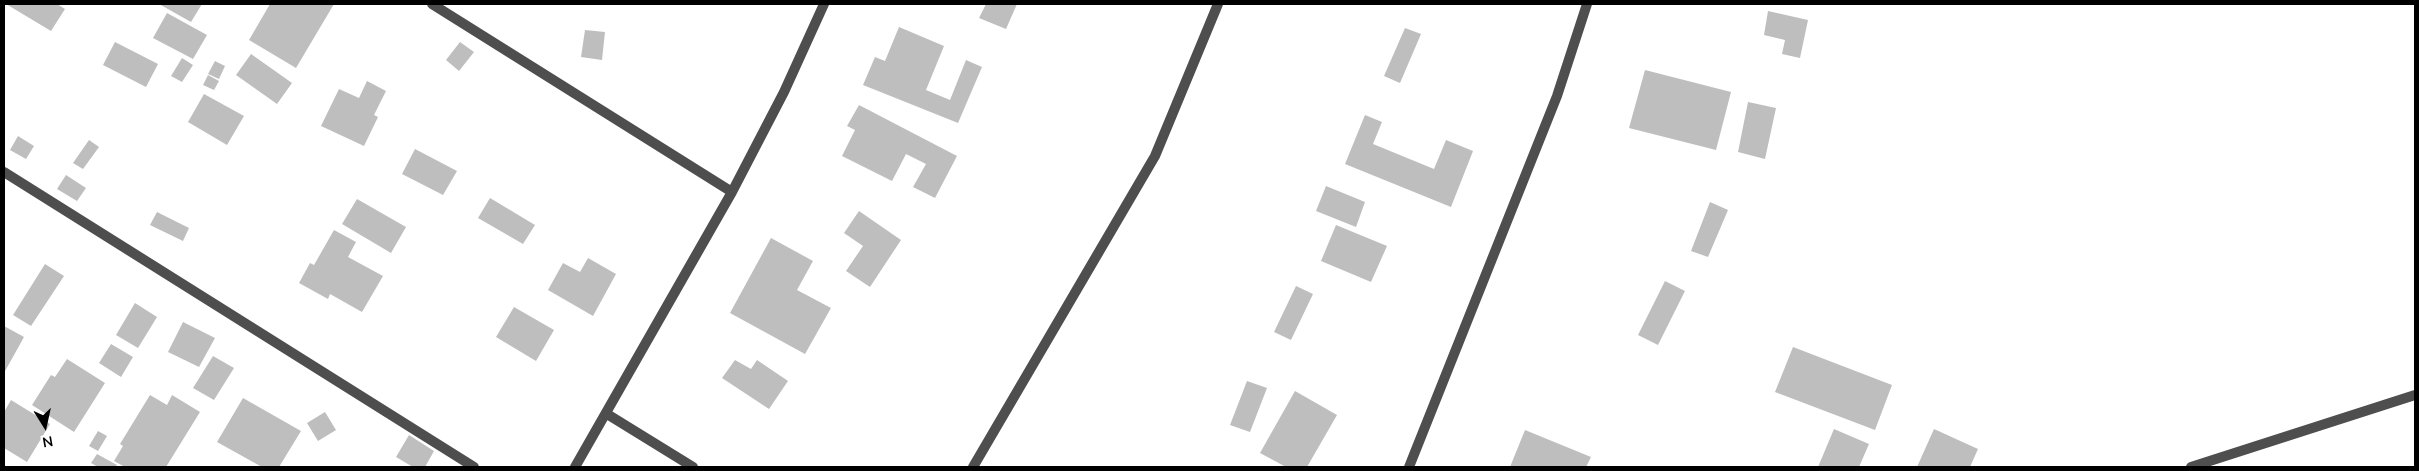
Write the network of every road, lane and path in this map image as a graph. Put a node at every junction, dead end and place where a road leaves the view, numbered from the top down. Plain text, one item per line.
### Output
1 (432, 4) edge
2 (824, 4) edge
3 (1218, 4) edge
4 (1587, 4) edge
5 (4, 172) edge
6 (732, 192) junction
7 (2415, 395) edge
8 (607, 414) junction
9 (474, 467) edge
10 (576, 467) edge
11 (692, 467) edge
12 (973, 467) edge
13 (1409, 467) edge
14 (2191, 467) edge

1 - 6 street
2 - 6 street
3 - 12 street
4 - 13 street
5 - 9 street
6 - 8 street
7 - 14 street
8 - 10 street
8 - 11 street

